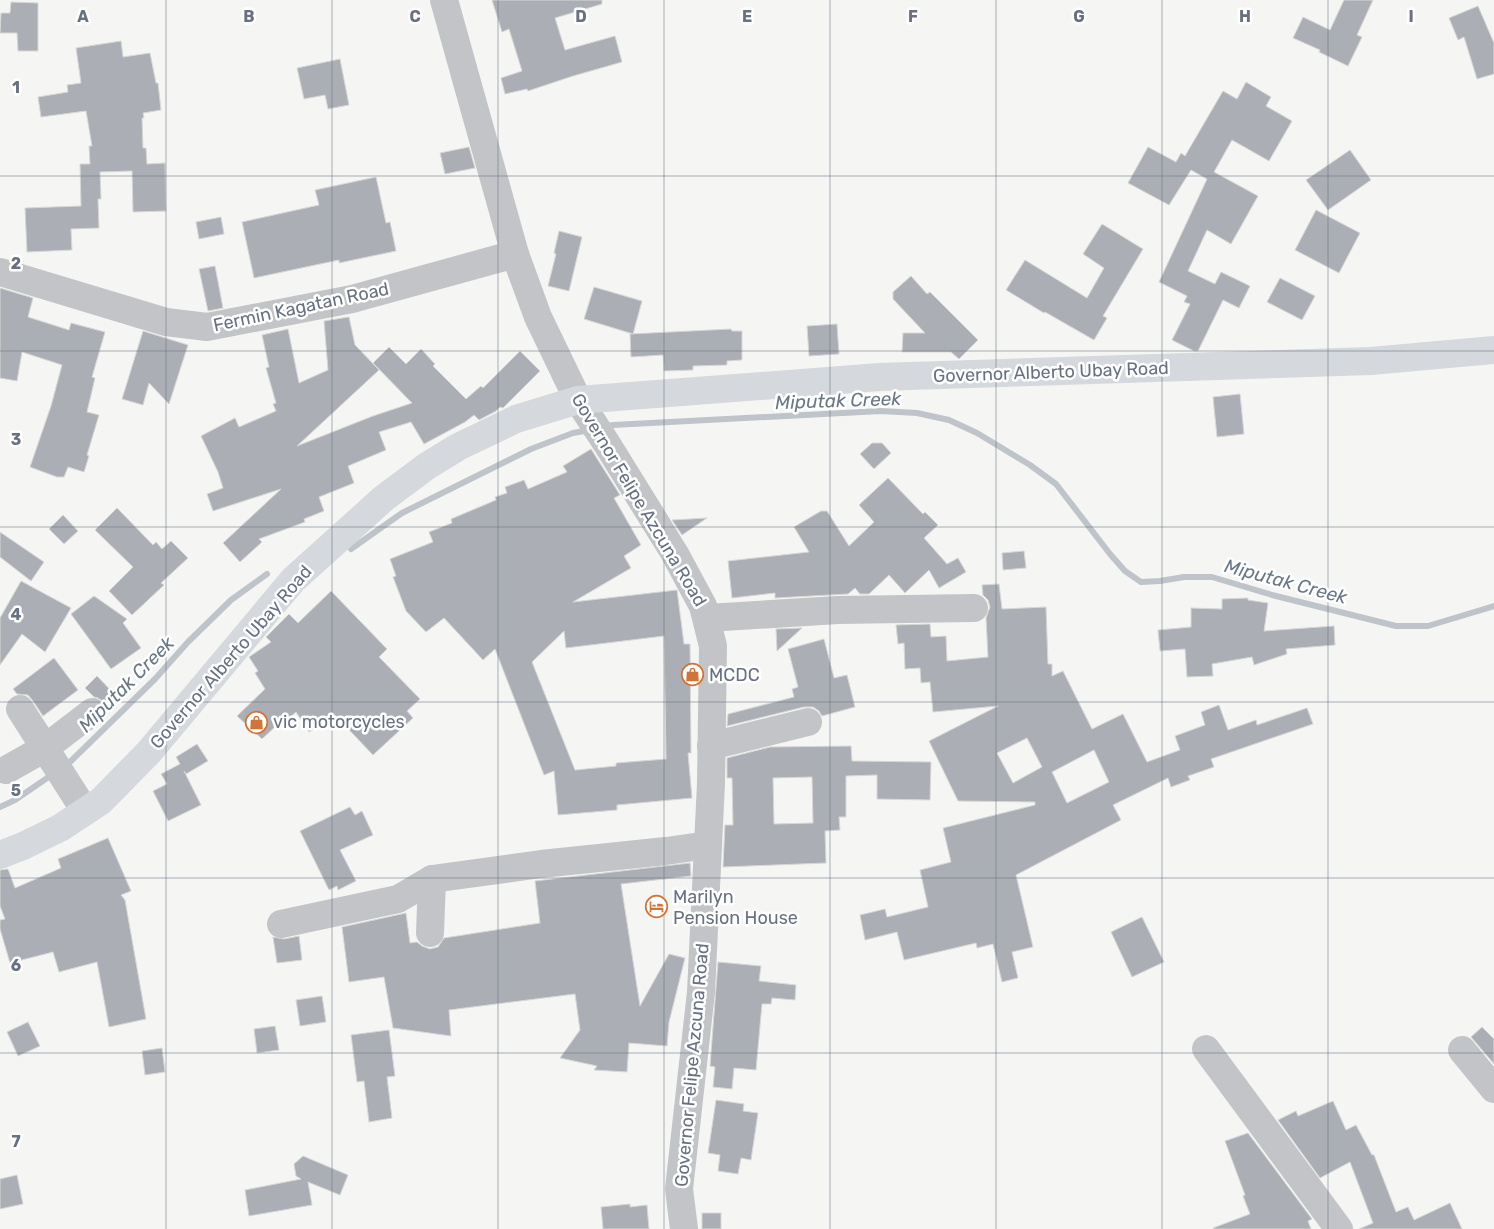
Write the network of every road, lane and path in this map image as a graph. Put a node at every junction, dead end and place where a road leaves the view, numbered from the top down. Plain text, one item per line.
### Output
1 (444, 0) edge
2 (515, 254) junction
3 (0, 272) edge
4 (1494, 350) edge
5 (585, 411) junction
6 (974, 608) dead end
7 (707, 618) junction
8 (20, 709) dead end
9 (92, 712) dead end
10 (808, 722) dead end
11 (711, 746) junction
12 (49, 754) junction
13 (6, 770) dead end
14 (85, 812) junction
15 (708, 845) junction
16 (0, 855) edge
17 (432, 879) junction
18 (281, 924) dead end
19 (430, 933) dead end
20 (1206, 1049) dead end
21 (1462, 1050) dead end
22 (1494, 1089) edge
23 (684, 1229) edge
24 (1339, 1229) edge

1 - 2 street, Governor Felipe Azcuna Road
2 - 3 street, Fermin Kagatan Road
2 - 5 street, Governor Felipe Azcuna Road
4 - 5 main road, Governor Alberto Ubay Road
5 - 7 street, Governor Felipe Azcuna Road
5 - 14 main road, Governor Alberto Ubay Road
6 - 7 street
7 - 11 street, Governor Felipe Azcuna Road
8 - 12 street
9 - 12 street
10 - 11 street
11 - 15 street, Governor Felipe Azcuna Road
12 - 13 street
12 - 14 street
14 - 16 main road, Governor Alberto Ubay Road
15 - 17 street
15 - 23 street, Governor Felipe Azcuna Road
17 - 18 street
17 - 19 street
20 - 24 street
21 - 22 street

